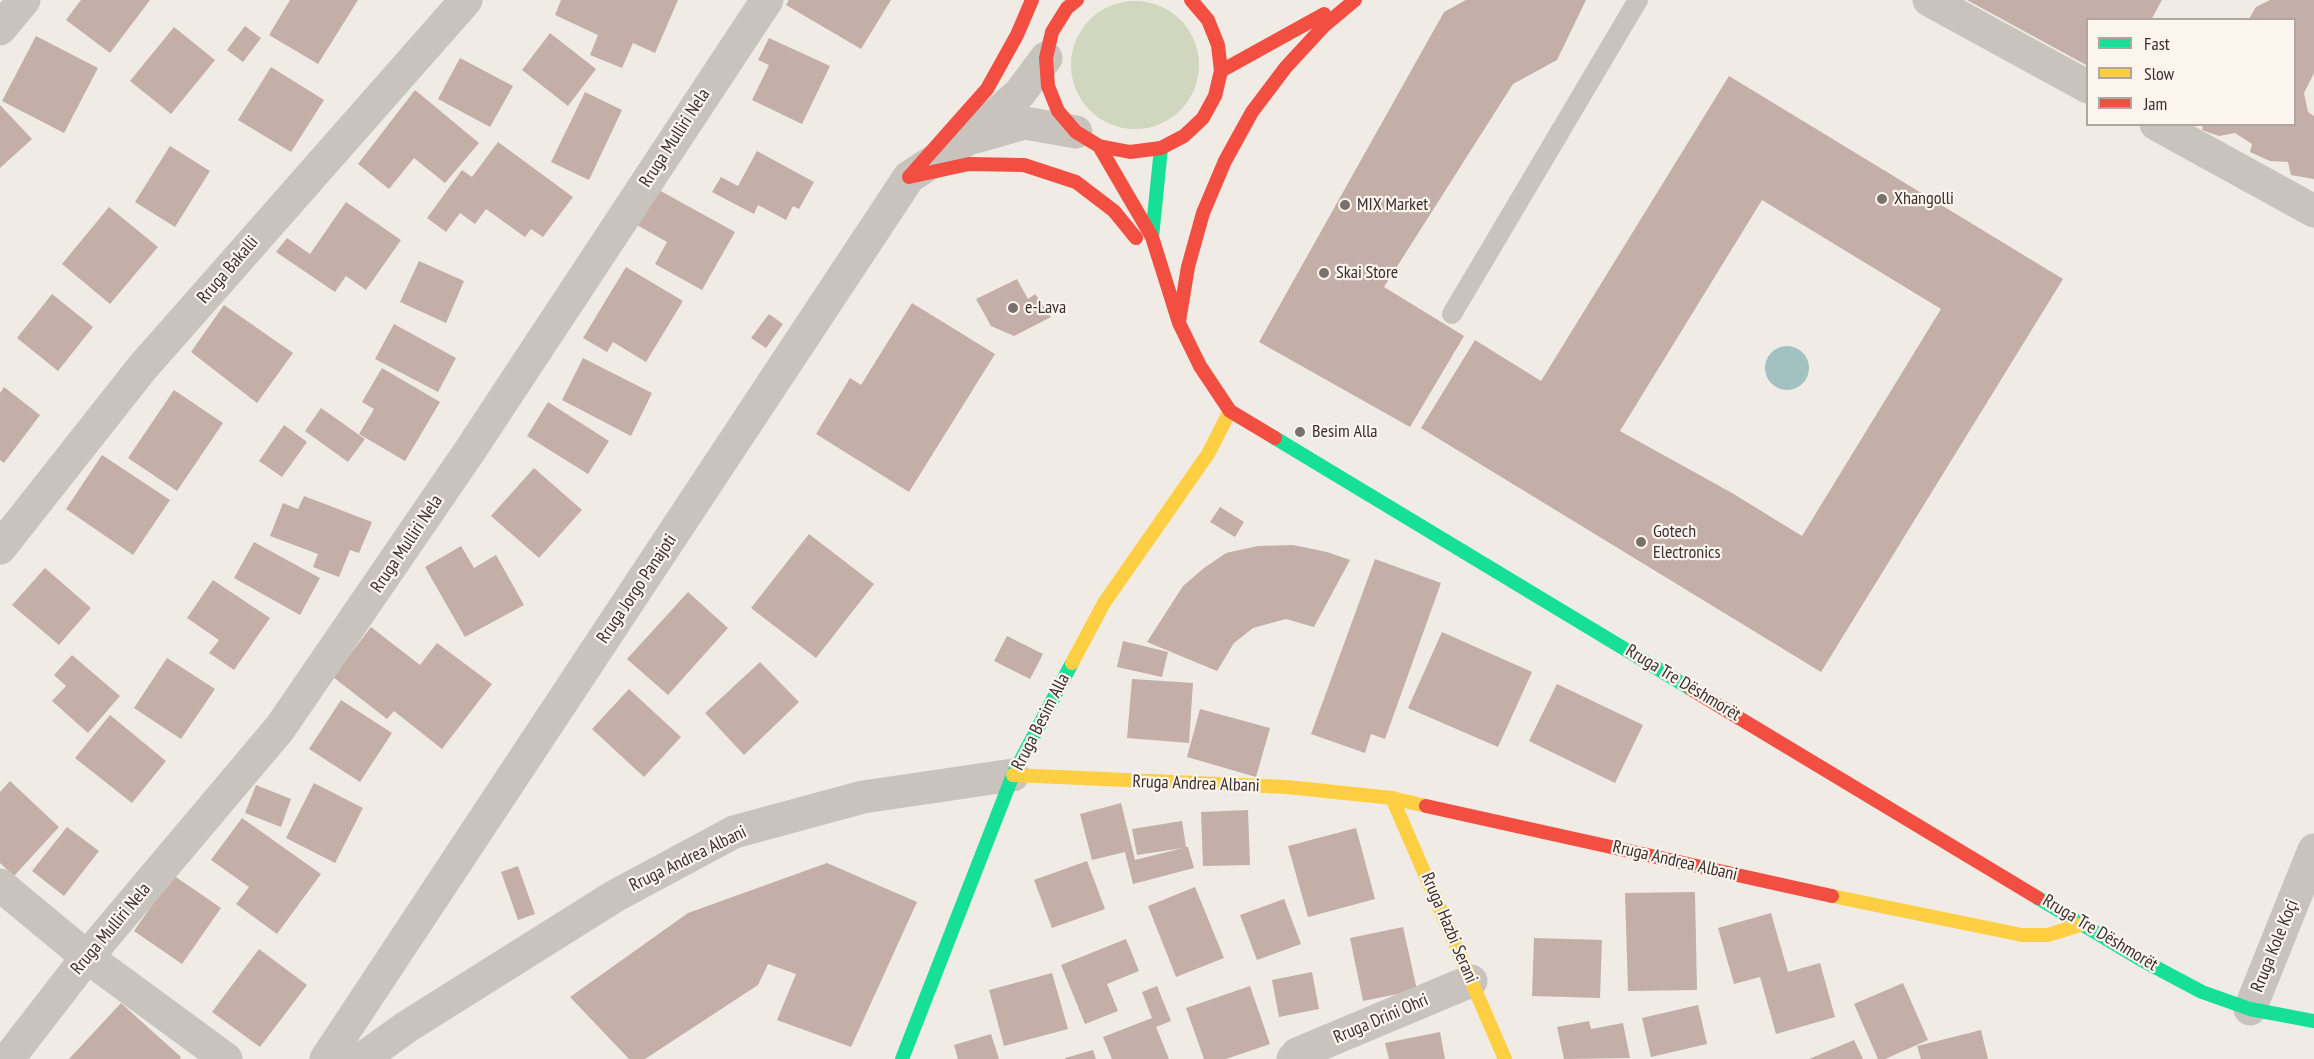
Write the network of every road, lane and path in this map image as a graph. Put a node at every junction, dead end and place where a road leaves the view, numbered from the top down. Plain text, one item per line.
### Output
1 (24, 0) edge
2 (466, 0) edge
3 (767, 0) edge
4 (1032, 0) edge
5 (1191, 0) edge
6 (1349, 0) edge
7 (1355, 0) edge
8 (1638, 0) edge
9 (1929, 0) edge
10 (1070, 3) edge
11 (0, 29) edge
12 (1046, 58) junction
13 (1221, 71) junction
14 (2086, 86) edge
15 (2160, 126) edge
16 (968, 139) junction
17 (1088, 139) junction
18 (1161, 148) junction
19 (909, 177) junction
20 (2314, 211) edge
21 (1152, 237) junction
22 (1161, 270) junction
23 (1452, 314) dead end
24 (1179, 323) junction
25 (1230, 411) junction
26 (0, 548) edge
27 (1013, 775) junction
28 (1392, 798) junction
29 (2314, 850) edge
30 (0, 885) edge
31 (2083, 924) junction
32 (87, 957) junction
33 (1471, 981) junction
34 (2250, 1009) junction
35 (2314, 1022) edge
36 (8, 1059) edge
37 (226, 1059) edge
38 (326, 1059) edge
39 (362, 1059) edge
40 (902, 1059) edge
41 (1293, 1059) edge
42 (1505, 1059) edge

1 - 11 street
2 - 26 street, Rruga Bakalli
3 - 32 street, Rruga Mulliri Nela
4 - 19 main road
5 - 13 main road
6 - 13 main road
7 - 24 main road
8 - 23 lane
9 - 14 street
10 - 12 main road
12 - 16 street, Rruga Jorgo Panajoti
12 - 17 main road, Rruga Tre Dëshmorët
13 - 18 main road
15 - 20 street
16 - 17 street, Rruga Jorgo Panajoti
16 - 19 street, Rruga Jorgo Panajoti
17 - 18 main road
17 - 21 main road, Rruga Tre Dëshmorët
18 - 21 main road, Rruga Tre Dëshmorët
19 - 22 main road
19 - 38 street, Rruga Jorgo Panajoti
21 - 22 main road, Rruga Tre Dëshmorët
22 - 24 main road, Rruga Tre Dëshmorët
24 - 25 main road, Rruga Tre Dëshmorët
25 - 27 main road, Rruga Besim Alla
25 - 31 main road, Rruga Tre Dëshmorët
27 - 28 main road, Rruga Andrea Albani
27 - 39 street, Rruga Andrea Albani
27 - 40 main road, Rruga Besim Alla
28 - 31 main road, Rruga Andrea Albani
28 - 33 main road, Rruga Hazbi Serani
29 - 34 street, Rruga Kole Koçi
30 - 32 street
31 - 34 main road, Rruga Tre Dëshmorët
32 - 36 street, Rruga Mulliri Nela
32 - 37 street
33 - 41 street, Rruga Drini Ohri
33 - 42 main road, Rruga Hazbi Serani
34 - 35 main road, Rruga Tre Dëshmorët

